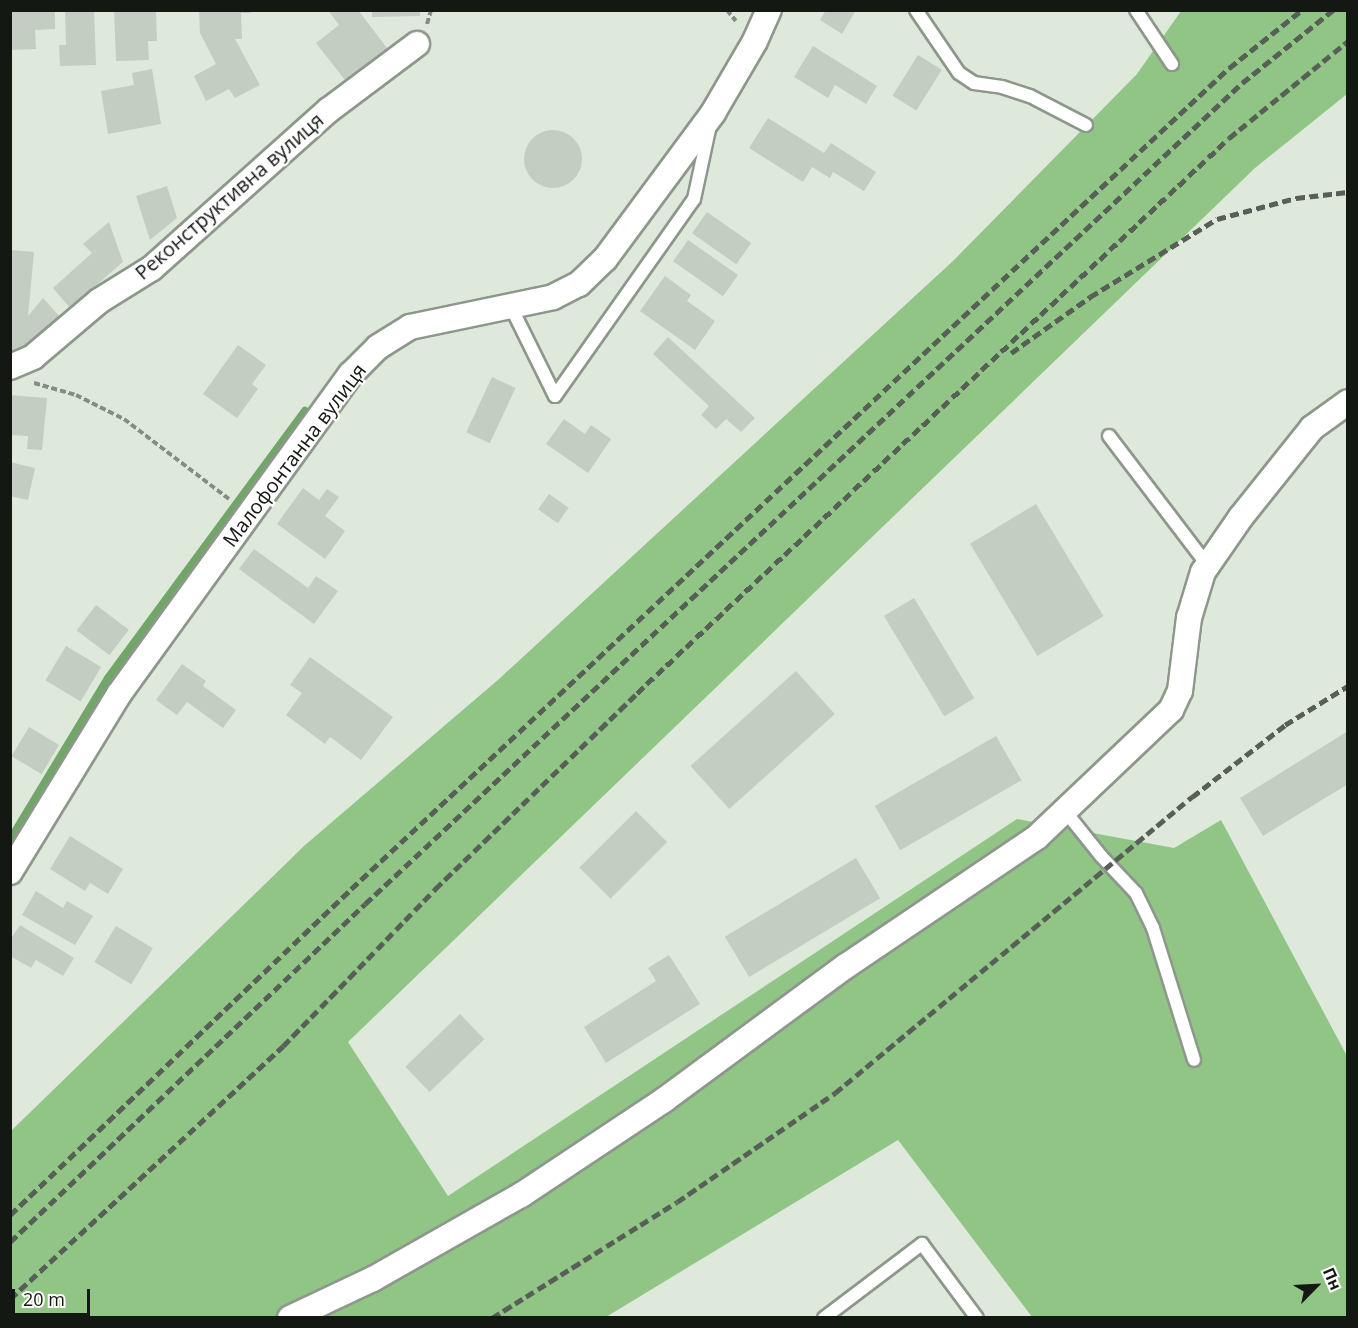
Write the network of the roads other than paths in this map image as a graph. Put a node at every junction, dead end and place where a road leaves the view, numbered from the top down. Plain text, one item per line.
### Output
1 (769, 10) edge
2 (915, 10) edge
3 (1136, 10) edge
4 (417, 44) dead end
5 (1172, 64) dead end
6 (713, 114) junction
7 (1086, 125) dead end
8 (511, 308) junction
9 (17, 373) edge
10 (1347, 402) edge
11 (1109, 436) dead end
12 (1208, 566) junction
13 (1065, 811) junction
14 (10, 872) edge
15 (1194, 1060) dead end
16 (290, 1317) edge
17 (824, 1317) edge
18 (977, 1317) edge

1 - 6 street, Малофонтанна вулиця
2 - 7 lane
3 - 5 lane
4 - 9 street, Реконструктивна вулиця
6 - 8 street, Малофонтанна вулиця
6 - 8 lane
8 - 14 street, Малофонтанна вулиця
10 - 12 street
11 - 12 lane
12 - 13 street
13 - 15 lane
13 - 16 street
17 - 18 lane

